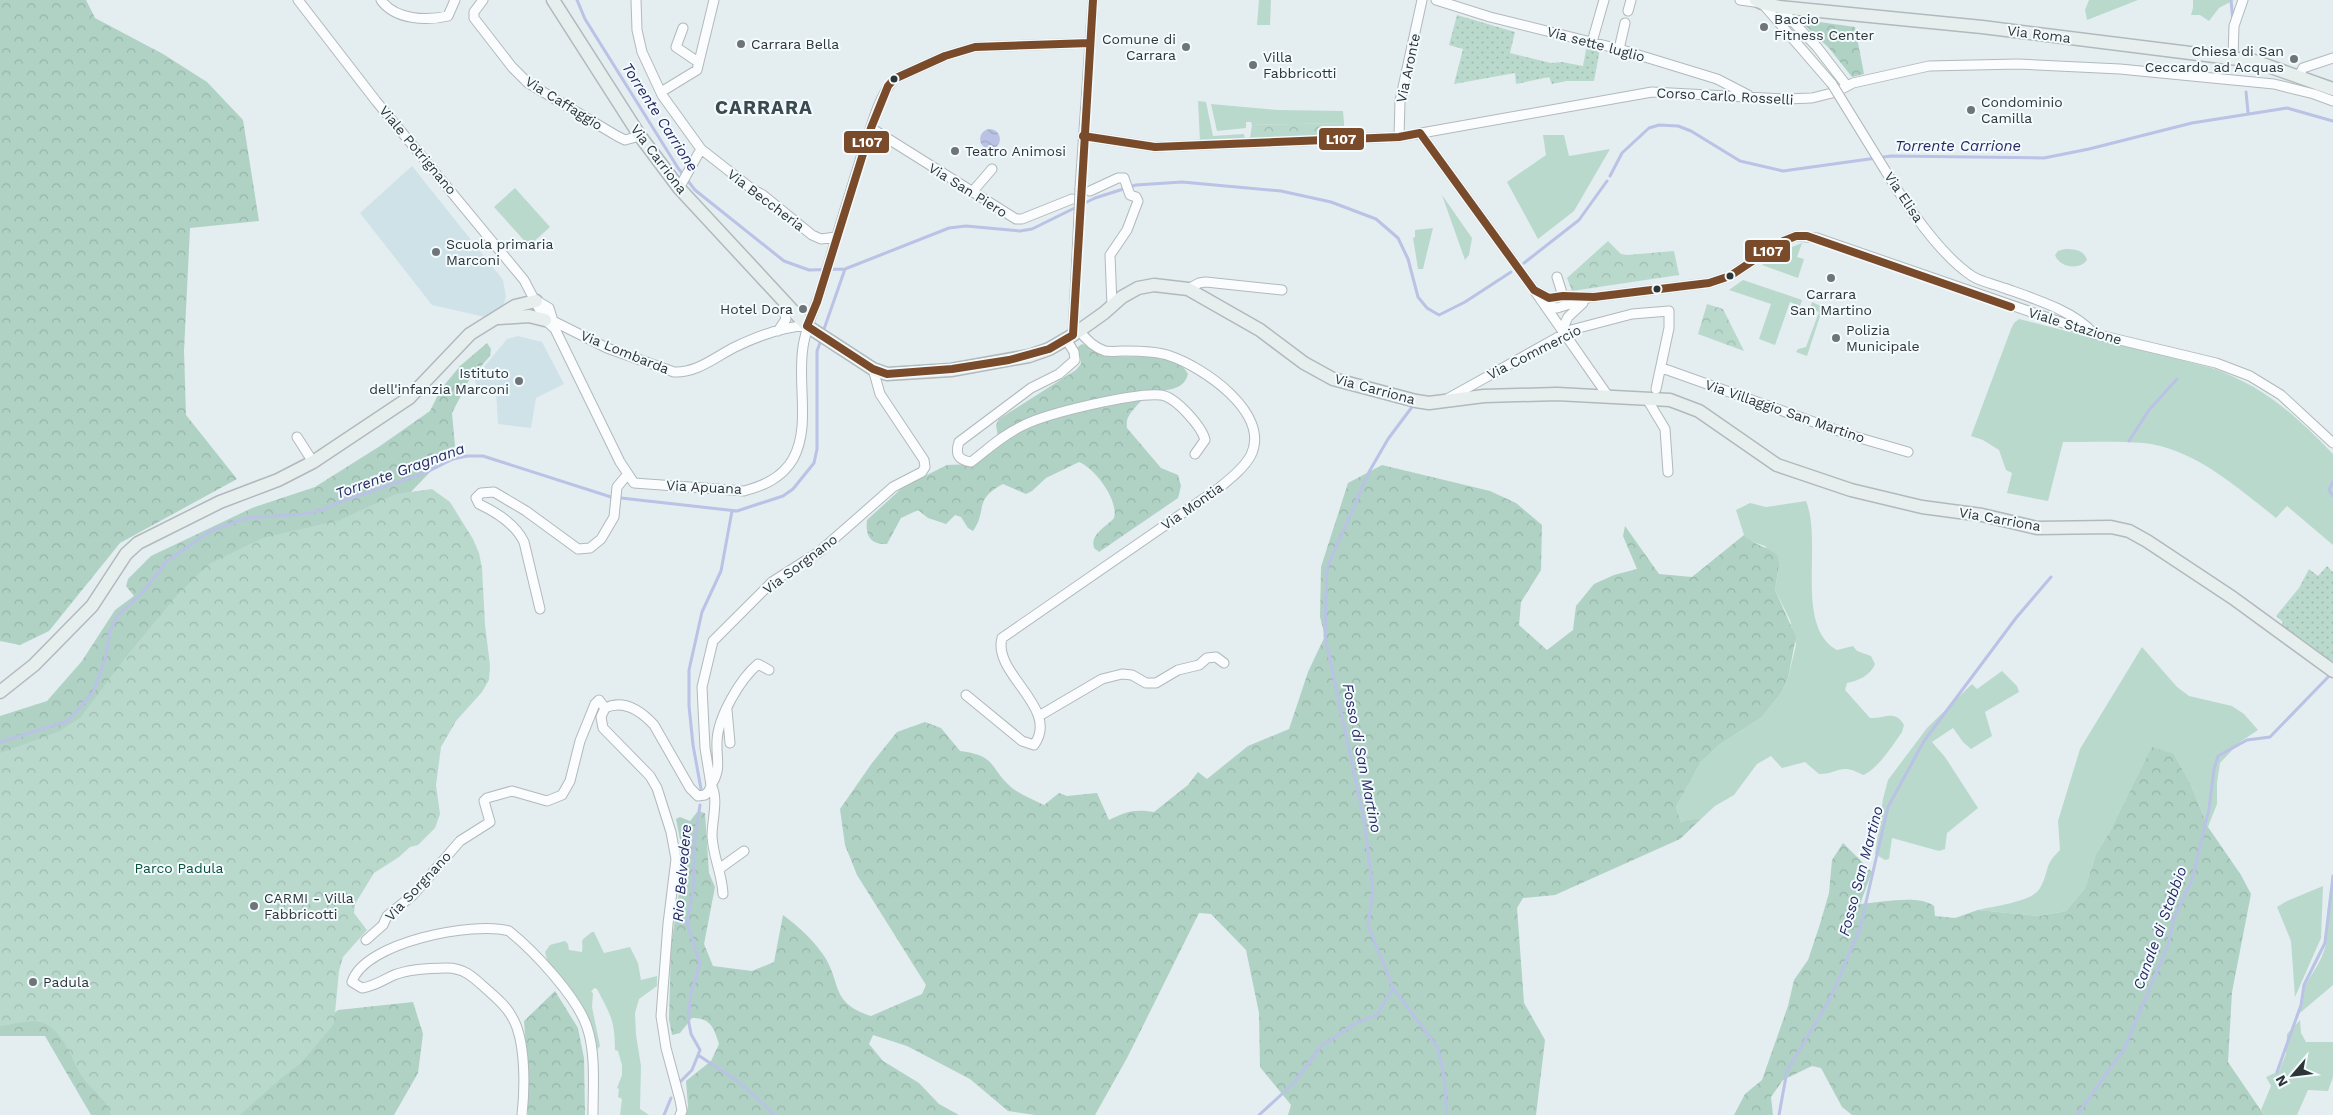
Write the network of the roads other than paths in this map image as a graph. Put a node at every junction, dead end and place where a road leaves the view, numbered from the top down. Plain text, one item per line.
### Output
1 (298, 0) edge
2 (381, 0) edge
3 (455, 0) edge
4 (483, 0) edge
5 (553, 0) edge
6 (636, 0) edge
7 (714, 0) edge
8 (1093, 0) edge
9 (1422, 0) edge
10 (1436, 0) edge
11 (1604, 0) edge
12 (1631, 0) edge
13 (1740, 0) edge
14 (2243, 0) edge
15 (1759, 2) edge
16 (1779, 7) junction
17 (1628, 11) dead end
18 (1625, 23) dead end
19 (683, 28) dead end
20 (1592, 42) junction
21 (1090, 43) junction
22 (1619, 49) junction
23 (2233, 58) junction
24 (2333, 58) edge
25 (698, 62) junction
26 (2299, 76) junction
27 (1847, 86) junction
28 (2333, 89) edge
29 (661, 92) junction
30 (1752, 97) junction
31 (2333, 101) edge
32 (871, 128) junction
33 (1420, 133) junction
34 (640, 136) junction
35 (1083, 136) junction
36 (1399, 137) junction
37 (701, 150) junction
38 (992, 169) dead end
39 (681, 186) junction
40 (973, 191) junction
41 (1090, 191) dead end
42 (1072, 199) dead end
43 (836, 237) junction
44 (1557, 277) dead end
45 (1533, 288) junction
46 (1188, 289) junction
47 (1282, 290) dead end
48 (1563, 296) junction
49 (1594, 297) junction
50 (536, 301) junction
51 (1112, 305) junction
52 (1580, 305) junction
53 (1545, 306) junction
54 (785, 309) junction
55 (489, 320) junction
56 (552, 324) junction
57 (1580, 327) junction
58 (810, 328) junction
59 (778, 331) junction
60 (1563, 332) junction
61 (2095, 334) junction
62 (1073, 335) junction
63 (1662, 368) junction
64 (873, 369) junction
65 (1652, 394) junction
66 (1608, 396) junction
67 (1444, 401) junction
68 (297, 437) dead end
69 (2333, 443) edge
70 (1908, 452) dead end
71 (1195, 454) dead end
72 (313, 462) junction
73 (1668, 472) dead end
74 (627, 475) junction
75 (540, 609) dead end
76 (1224, 663) dead end
77 (769, 670) dead end
78 (2333, 671) edge
79 (0, 692) edge
80 (966, 694) dead end
81 (605, 708) junction
82 (727, 710) junction
83 (1039, 716) junction
84 (730, 743) dead end
85 (710, 788) junction
86 (744, 850) dead end
87 (719, 869) junction
88 (723, 894) dead end
89 (366, 940) dead end
90 (522, 1115) edge
91 (594, 1115) edge
92 (680, 1115) edge

1 - 50 street, Viale Potrignano
2 - 3 street
4 - 34 street, Via Caffaggio
5 - 34 main road, Via Carriona
6 - 29 street, Via Beccheria
7 - 25 street
8 - 21 street
9 - 36 street, Via Aronte
10 - 20 street, Via sette luglio
11 - 20 street
12 - 17 street
13 - 15 street, Via Roma
14 - 23 street
15 - 16 main road, Via Roma
15 - 61 street, Via Elisa, bridge
16 - 23 main road, Via Roma
16 - 27 street
18 - 22 street
19 - 25 street
20 - 22 street, Via sette luglio
21 - 32 street, Via Apuana
21 - 35 street
22 - 30 street, Via sette luglio
23 - 26 main road, Via Roma
24 - 26 street
25 - 29 street
26 - 28 main road, Via Roma
27 - 30 street, Corso Carlo Rosselli
27 - 31 street, Corso Carlo Rosselli
29 - 37 street, Via Beccheria
30 - 33 street, Corso Carlo Rosselli
32 - 40 street, Via San Piero
32 - 43 street, Via Apuana
33 - 36 street, Corso Carlo Rosselli
33 - 45 street
34 - 39 main road, Via Carriona
35 - 36 street, Corso Carlo Rosselli
35 - 62 street, bridge
37 - 39 street
37 - 43 street, Via Beccheria
38 - 40 street
39 - 54 main road, Via Carriona
40 - 42 street, Via San Piero
41 - 51 street
43 - 58 street, Via Apuana
44 - 48 street
45 - 48 street
45 - 53 street
46 - 47 street, Via Carriona
46 - 51 main road, Via Carriona
46 - 67 main road, Via Carriona
48 - 49 street
49 - 52 street
49 - 53 street
49 - 61 street, Viale Stazione
50 - 55 main road
50 - 56 street, Viale Potrignano
51 - 62 main road, Via Carriona
52 - 57 street
52 - 60 street
53 - 60 street
54 - 58 main road, Via Carriona
54 - 59 street
55 - 56 main road
55 - 72 main road
56 - 59 street, Via Lombarda
56 - 74 street, Viale Potrignano
57 - 60 street, Via Commercio
57 - 63 street, Via Commercio
58 - 59 street, Via Lombarda
58 - 64 main road, Via Carriona
58 - 74 street, Via Apuana
60 - 66 street
60 - 67 street, Via Commercio
61 - 69 street, Viale Stazione
62 - 64 main road, Via Carriona
62 - 71 street
62 - 83 street, Via Montia
63 - 65 street, Via Commercio
63 - 70 street, Via Villaggio San Martino
64 - 85 street, Via Sorgnano
65 - 66 main road, Via Carriona
65 - 73 street
65 - 78 main road, Via Carriona
66 - 67 main road, Via Carriona
68 - 72 street
72 - 79 main road
74 - 75 street
76 - 83 street
77 - 82 street
80 - 83 street
81 - 85 street, Via Sorgnano
81 - 89 street, Via Sorgnano
81 - 92 street
82 - 84 street
82 - 85 street
85 - 87 street
86 - 87 street
87 - 88 street
90 - 91 street

